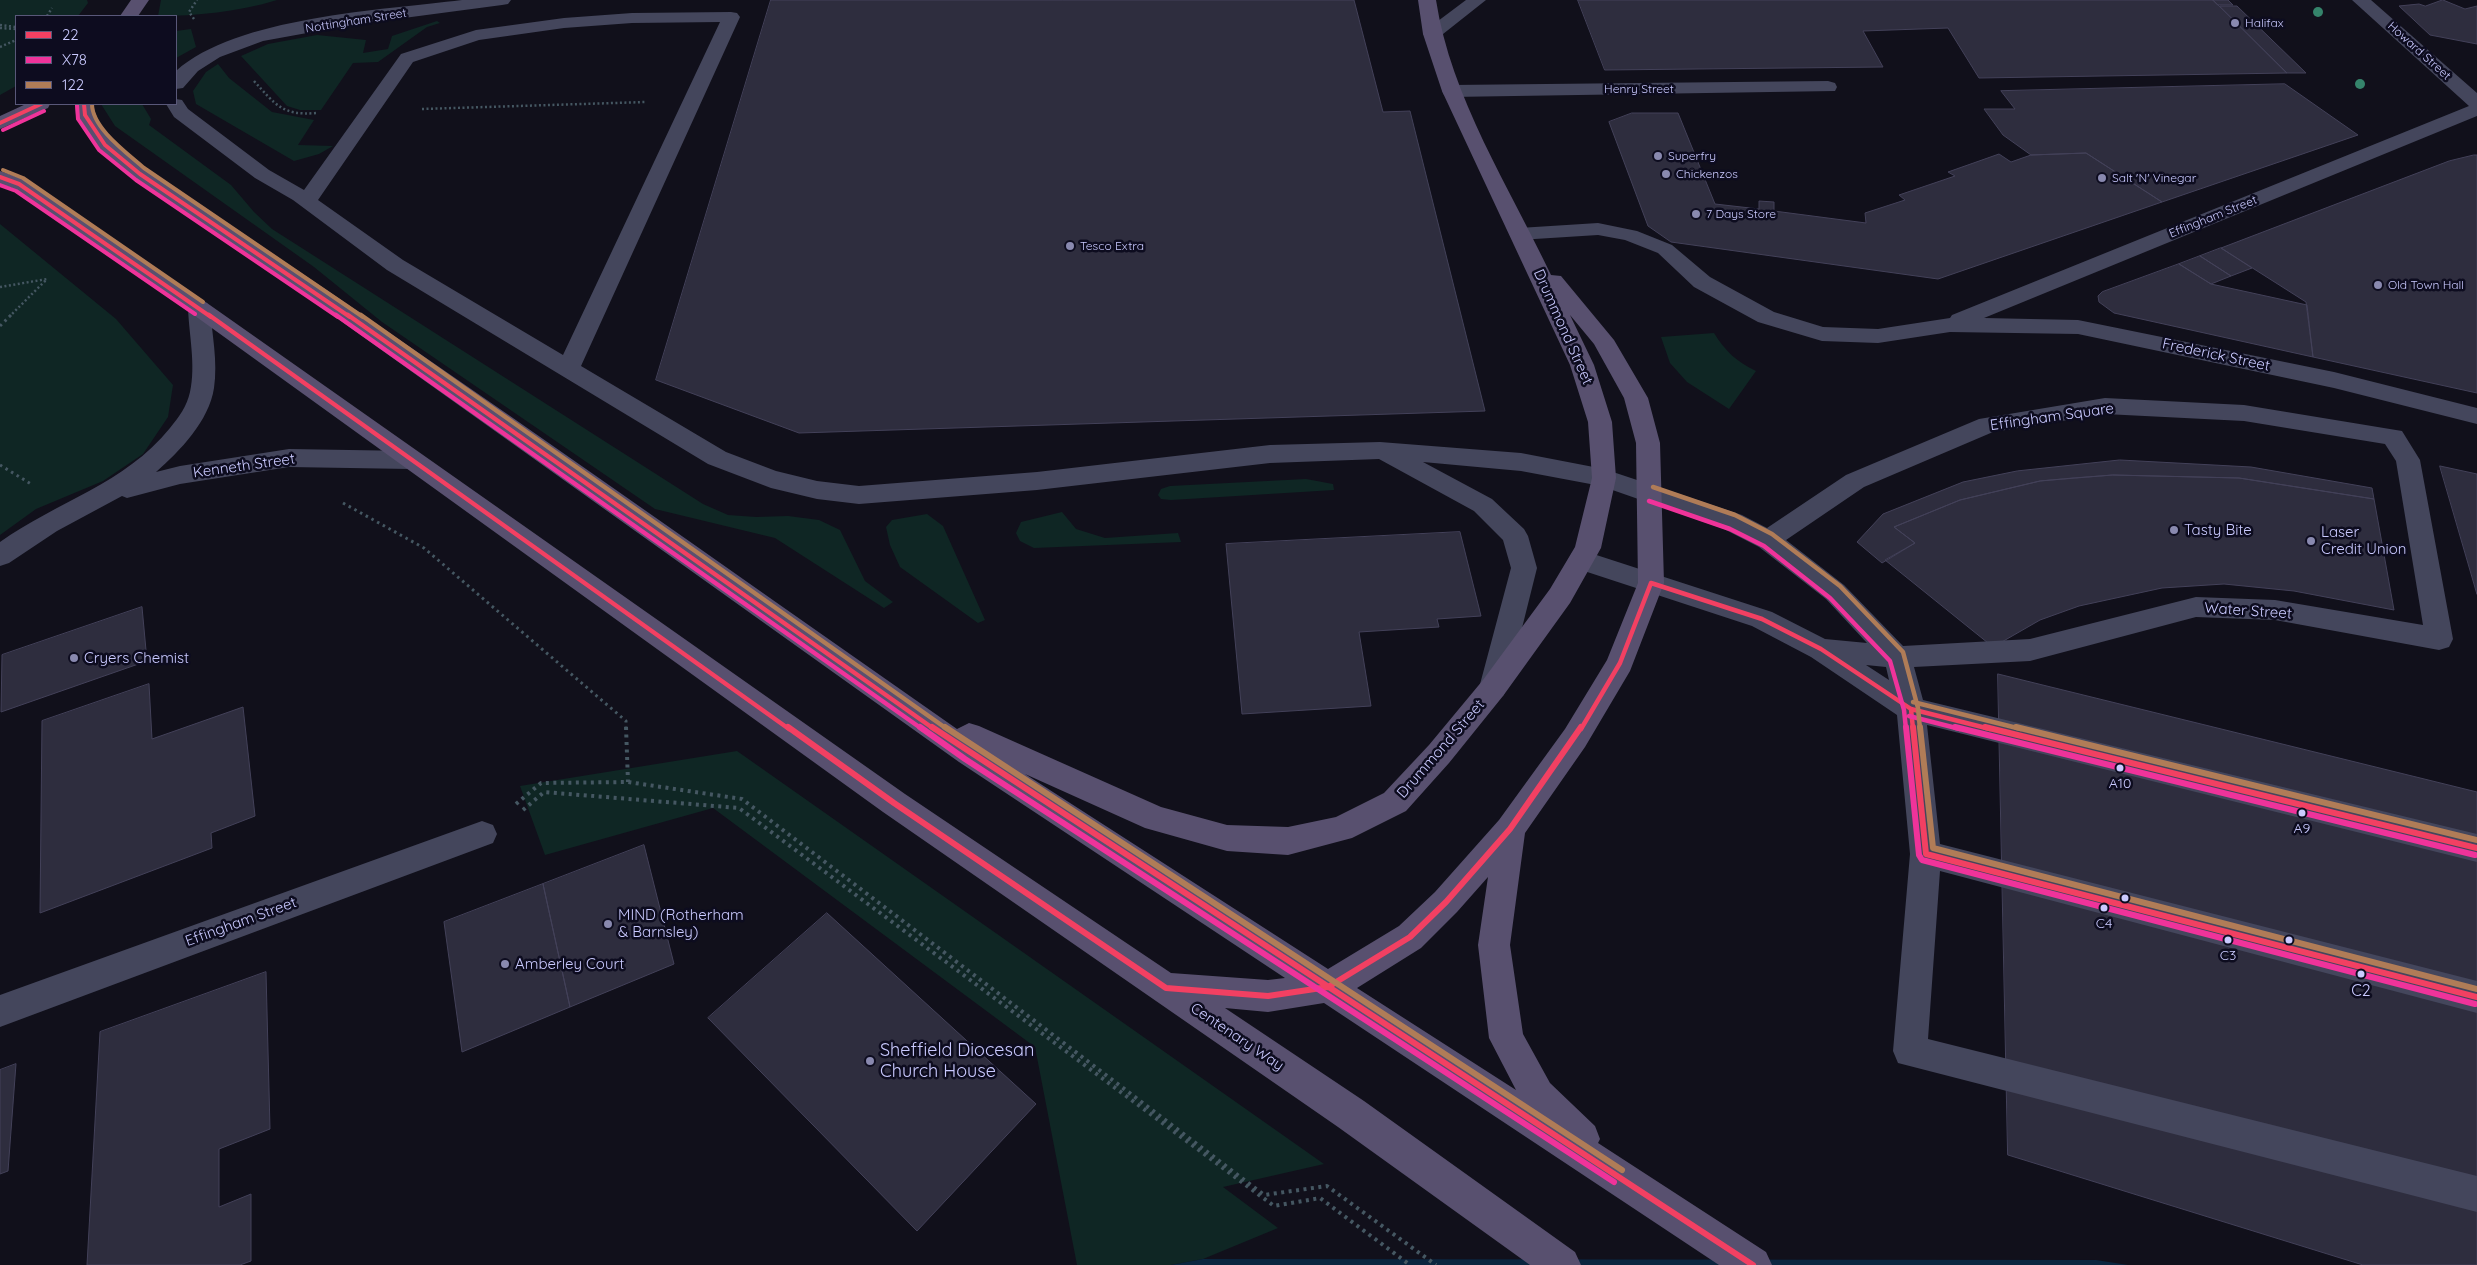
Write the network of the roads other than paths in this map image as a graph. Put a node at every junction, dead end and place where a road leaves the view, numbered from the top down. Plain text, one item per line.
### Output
1 (140, 0) edge
2 (502, 0) edge
3 (1427, 0) edge
4 (1477, 0) edge
5 (2361, 0) edge
6 (130, 15) edge
7 (1432, 34) junction
8 (178, 82) edge
9 (1828, 87) dead end
10 (1450, 91) junction
11 (2477, 103) edge
12 (39, 105) edge
13 (84, 105) edge
14 (176, 105) edge
15 (2477, 109) edge
16 (0, 123) edge
17 (0, 177) edge
18 (306, 201) junction
19 (1525, 243) junction
20 (199, 308) junction
21 (1950, 325) junction
22 (568, 369) junction
23 (2477, 416) edge
24 (2393, 436) joint
25 (1380, 450) junction
26 (410, 460) junction
27 (1604, 478) junction
28 (110, 494) junction
29 (1650, 494) junction
30 (1768, 540) junction
31 (0, 556) edge
32 (1582, 560) junction
33 (1651, 582) junction
34 (1821, 649) junction
35 (1897, 657) junction
36 (1493, 688) junction
37 (882, 692) junction
38 (1911, 709) junction
39 (1510, 829) junction
40 (482, 834) road end
41 (2477, 848) edge
42 (1926, 854) junction
43 (1328, 987) junction
44 (1166, 988) junction
45 (2477, 997) edge
46 (0, 1011) edge
47 (1618, 1176) junction
48 (2477, 1194) edge
49 (1562, 1265) edge
50 (1753, 1265) edge

1 - 6 main road
2 - 8 street, Nottingham Street
3 - 7 main road, Drummond Street
4 - 7 street
5 - 11 street, Howard Street
7 - 10 main road, Drummond Street
9 - 10 street, Henry Street
10 - 19 main road, Drummond Street
12 - 16 main road
13 - 37 main road
14 - 18 street
15 - 21 street, Effingham Street
17 - 20 main road, Centenary Way
18 - 22 street
18 - 22 street
19 - 21 street
19 - 27 main road, Drummond Street
19 - 29 main road, Drummond Street
20 - 26 main road, Centenary Way
20 - 28 street, Kenneth Street
21 - 23 street, Frederick Street
22 - 25 street
24 - 30 street, Effingham Square
24 - 35 street, Water Street
25 - 27 street
25 - 36 street
26 - 28 street, Kenneth Street
26 - 44 main road, Centenary Way
27 - 29 street
27 - 32 main road, Drummond Street
28 - 31 street, Kenneth Street
29 - 30 street
29 - 33 main road, Drummond Street
30 - 35 street
32 - 33 street
32 - 36 main road, Drummond Street
33 - 34 street
33 - 39 main road, Drummond Street
34 - 35 street, Water Street
34 - 38 street
35 - 38 street
36 - 37 main road, Drummond Street
37 - 43 main road
38 - 41 street
38 - 42 street
39 - 43 main road, Drummond Street
39 - 47 main road, Drummond Street
40 - 46 street, Effingham Street
42 - 45 street
42 - 48 street
43 - 44 main road, Drummond Street
43 - 47 main road
44 - 49 main road, Centenary Way
47 - 50 main road

